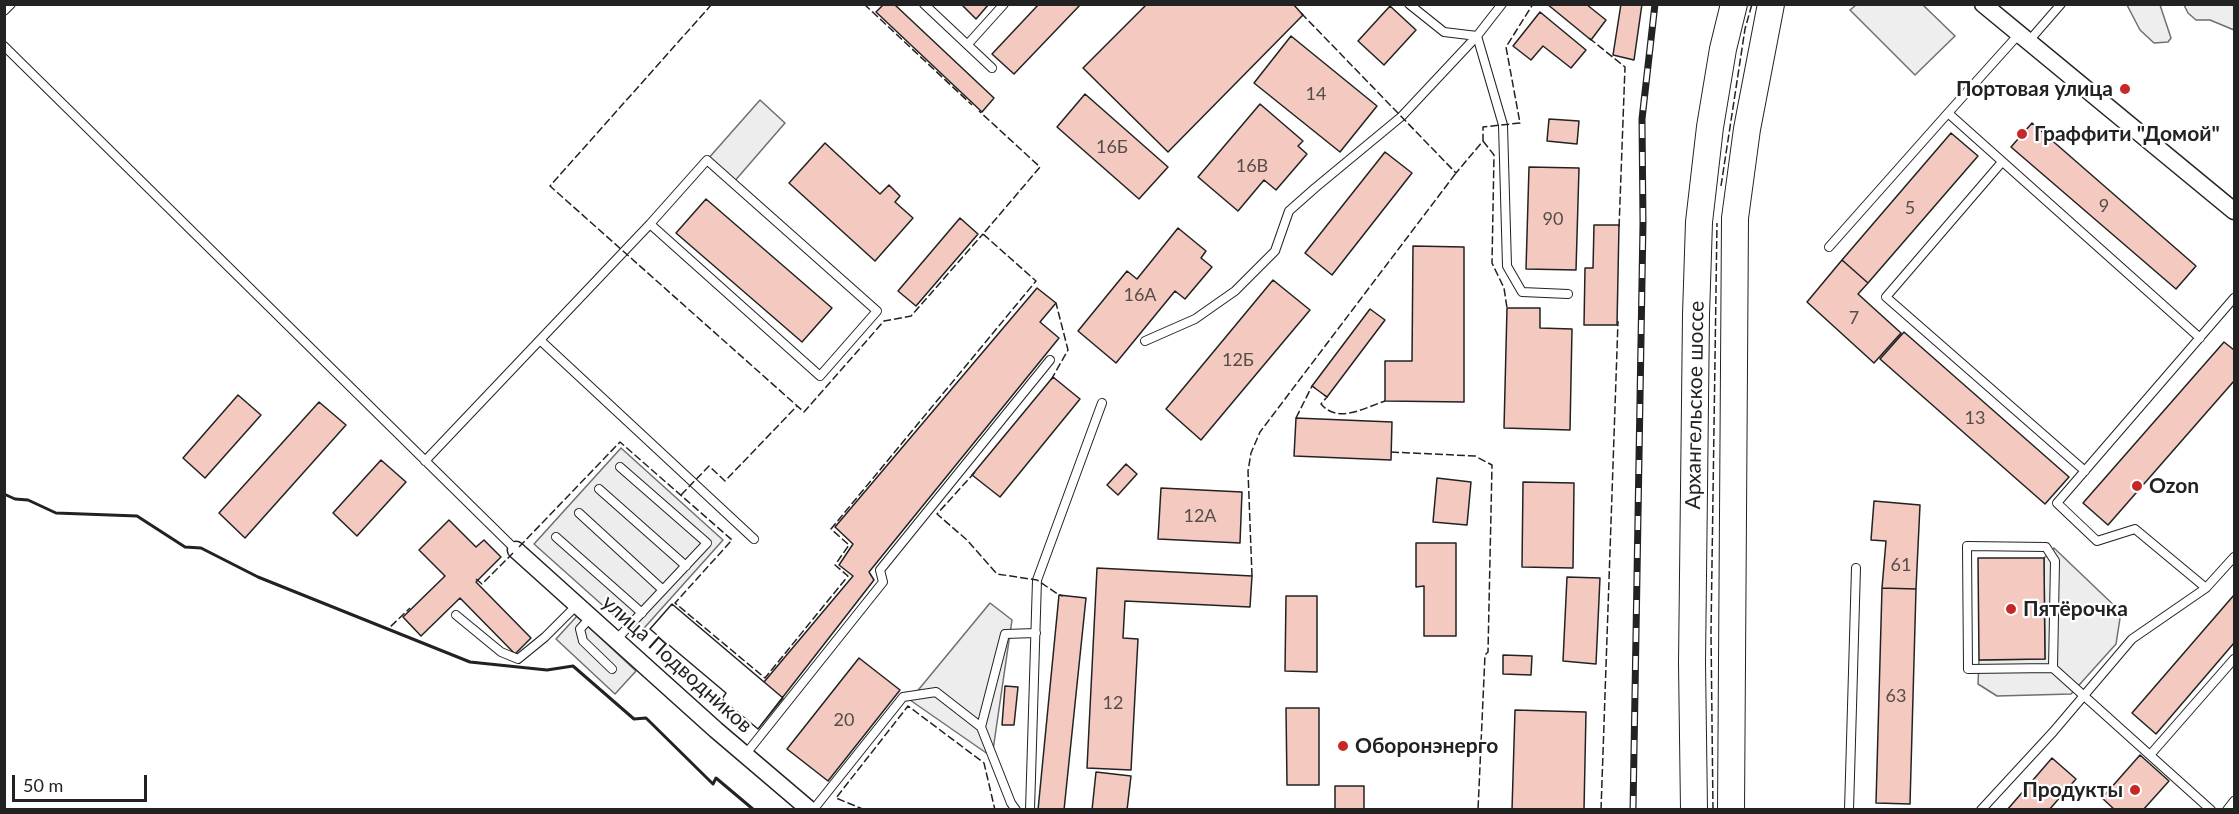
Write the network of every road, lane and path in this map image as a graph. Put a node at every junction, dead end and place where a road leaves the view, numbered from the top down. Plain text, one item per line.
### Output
1 (11, 4) edge
2 (924, 4) edge
3 (1004, 4) edge
4 (1409, 4) edge
5 (1502, 4) edge
6 (1734, 4) edge
7 (1771, 4) edge
8 (1983, 4) edge
9 (2061, 4) edge
10 (4, 12) edge
11 (1477, 36) junction
12 (2024, 38) junction
13 (968, 44) junction
14 (4, 46) edge
15 (992, 68) dead end
16 (1948, 114) junction
17 (2002, 162) junction
18 (2235, 212) edge
19 (650, 224) junction
20 (1829, 247) dead end
21 (1568, 294) dead end
22 (2235, 298) edge
23 (2200, 338) junction
24 (540, 340) junction
25 (1146, 341) dead end
26 (1050, 360) dead end
27 (1101, 403) dead end
28 (425, 461) junction
29 (620, 467) dead end
30 (2085, 471) junction
31 (599, 489) dead end
32 (579, 513) dead end
33 (556, 537) dead end
34 (754, 539) dead end
35 (516, 550) joint
36 (2235, 557) edge
37 (686, 566) junction
38 (1856, 568) dead end
39 (2205, 588) junction
40 (663, 590) junction
41 (577, 605) junction
42 (642, 613) junction
43 (456, 615) dead end
44 (591, 617) junction
45 (1036, 633) junction
46 (616, 640) junction
47 (2235, 659) edge
48 (2054, 668) junction
49 (612, 669) dead end
50 (2084, 696) junction
51 (981, 727) junction
52 (745, 755) junction
53 (2150, 755) junction
54 (2235, 801) edge
55 (812, 810) edge
56 (1016, 810) edge
57 (1030, 810) edge
58 (1694, 810) edge
59 (1731, 810) edge
60 (1850, 810) edge
61 (1981, 810) edge
62 (2211, 810) edge
63 (2227, 810) edge

1 - 10 lane
2 - 13 lane
3 - 13 lane
4 - 11 lane
5 - 11 lane
6 - 58 main road, Архангельское шоссе
7 - 59 main road, Архангельское шоссе
8 - 12 street
9 - 12 lane
11 - 21 lane
11 - 25 lane
12 - 16 lane
12 - 18 street
13 - 15 lane
14 - 28 lane
16 - 17 lane
16 - 20 lane
17 - 23 lane
17 - 30 lane
19 - 19 lane
19 - 24 lane
22 - 23 lane
23 - 30 lane
24 - 28 lane
24 - 34 lane
26 - 52 lane
27 - 45 lane
28 - 35 lane
29 - 37 lane
30 - 39 lane
31 - 37 lane
32 - 40 lane
33 - 42 lane
35 - 41 street, улица Подводников
36 - 39 lane
37 - 40 lane
38 - 60 lane
39 - 50 lane
40 - 42 lane
41 - 43 lane
41 - 44 street, улица Подводников
42 - 46 lane
44 - 46 street, улица Подводников
44 - 49 lane
45 - 51 lane
45 - 57 lane
46 - 52 street, улица Подводников
47 - 53 lane
48 - 48 lane
48 - 50 lane
50 - 53 lane
50 - 61 lane
51 - 55 lane
51 - 56 lane
52 - 55 street, улица Подводников
53 - 62 lane
54 - 63 lane

